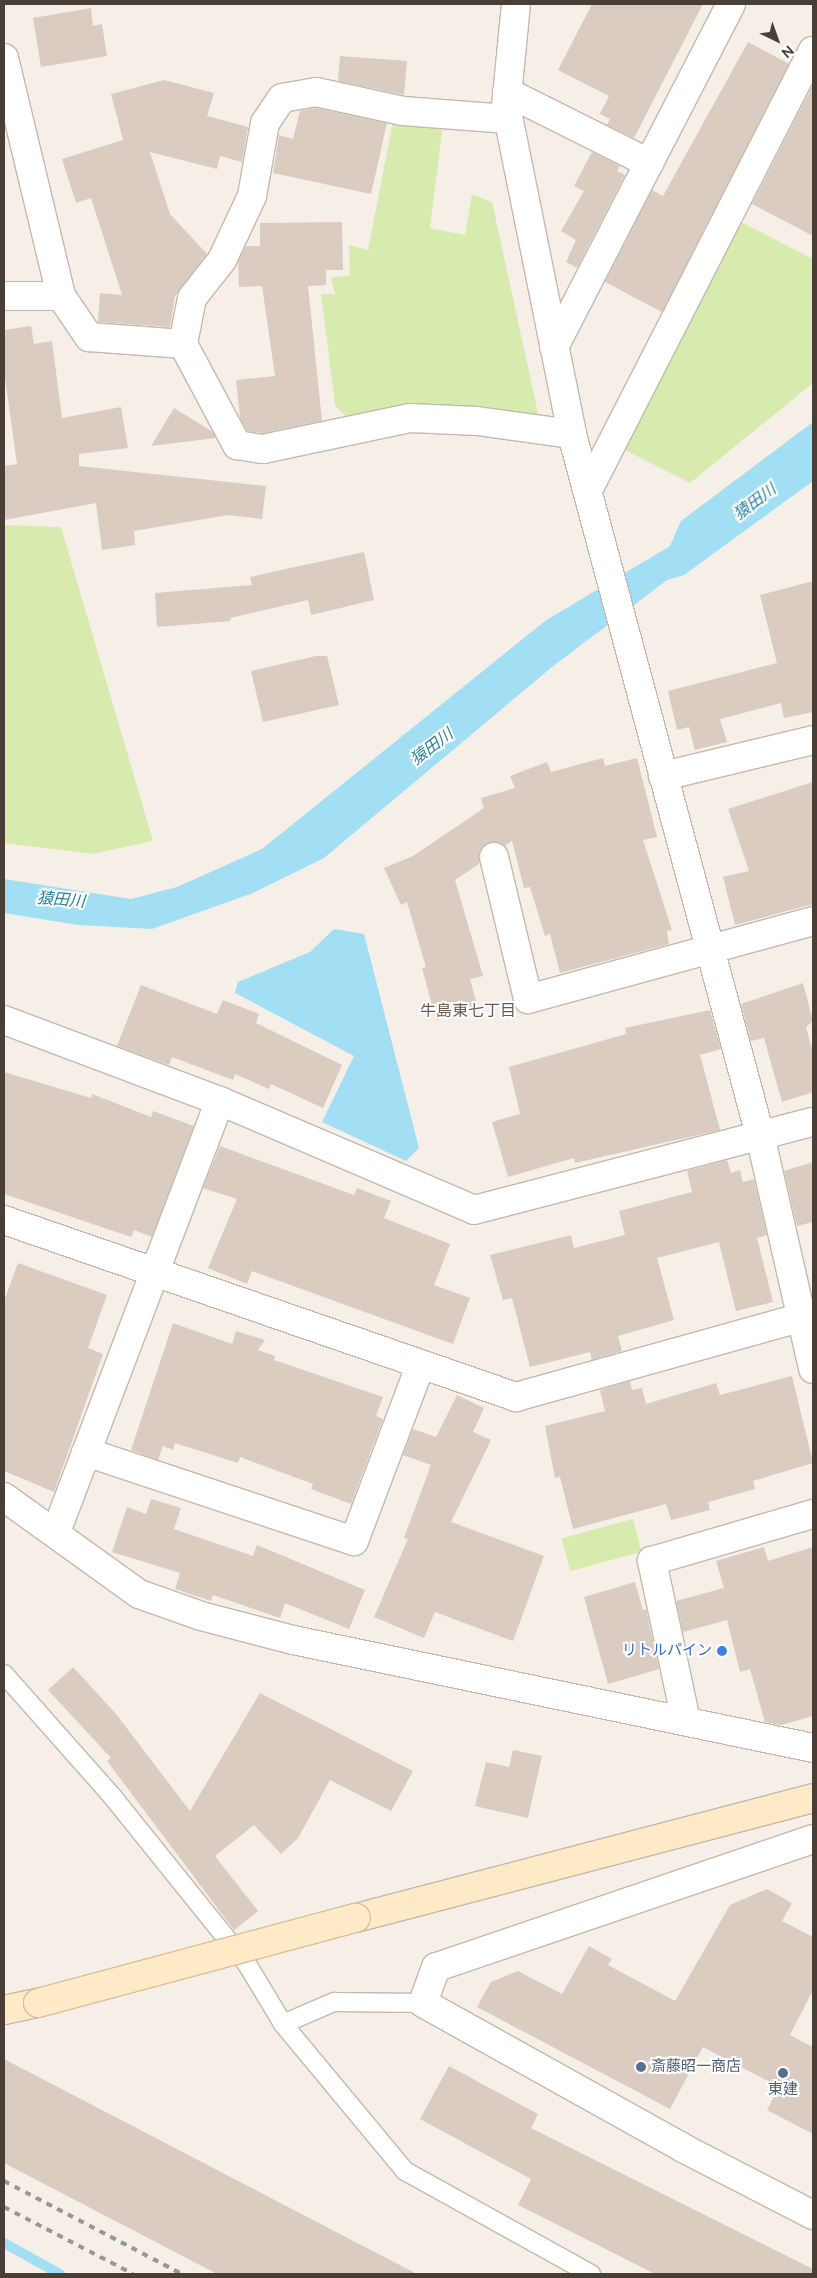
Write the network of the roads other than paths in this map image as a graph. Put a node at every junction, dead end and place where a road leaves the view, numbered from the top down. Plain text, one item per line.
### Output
1 (516, 4) edge
2 (731, 4) edge
3 (813, 51) edge
4 (4, 58) edge
5 (8, 85) edge
6 (507, 92) junction
7 (508, 119) junction
8 (649, 163) junction
9 (4, 296) edge
10 (61, 296) junction
11 (183, 344) junction
12 (554, 347) junction
13 (572, 434) junction
14 (589, 488) junction
15 (813, 740) edge
16 (663, 776) junction
17 (494, 857) dead end
18 (813, 921) edge
19 (709, 948) junction
20 (4, 1020) edge
21 (220, 1102) junction
22 (813, 1122) edge
23 (760, 1135) junction
24 (4, 1220) edge
25 (154, 1272) junction
26 (806, 1316) edge
27 (422, 1364) junction
28 (813, 1369) edge
29 (86, 1452) junction
30 (4, 1497) edge
31 (813, 1514) edge
32 (56, 1532) junction
33 (4, 1674) edge
34 (686, 1721) junction
35 (813, 1748) edge
36 (813, 1798) edge
37 (813, 1839) edge
38 (423, 2003) junction
39 (4, 2010) edge
40 (283, 2024) junction
41 (813, 2215) edge
42 (591, 2274) edge

1 - 6 street
2 - 8 street
3 - 14 street
4 - 5 street
5 - 10 street
6 - 7 street
6 - 8 street
7 - 11 street
7 - 12 street
8 - 12 street
9 - 10 street
10 - 11 street
11 - 13 street
12 - 13 street
13 - 14 street
14 - 16 street
15 - 16 street
16 - 19 street
17 - 19 street
18 - 19 street
19 - 23 street
20 - 21 street
21 - 23 street
21 - 25 street
22 - 23 street
23 - 26 street
24 - 25 street
25 - 27 street
25 - 29 street
26 - 27 street
26 - 28 street
27 - 29 street
29 - 32 street
30 - 32 street
31 - 34 street
32 - 34 street
33 - 40 lane
34 - 35 street
36 - 39 street, bridge
37 - 38 street
38 - 40 lane
38 - 41 street
40 - 42 lane

